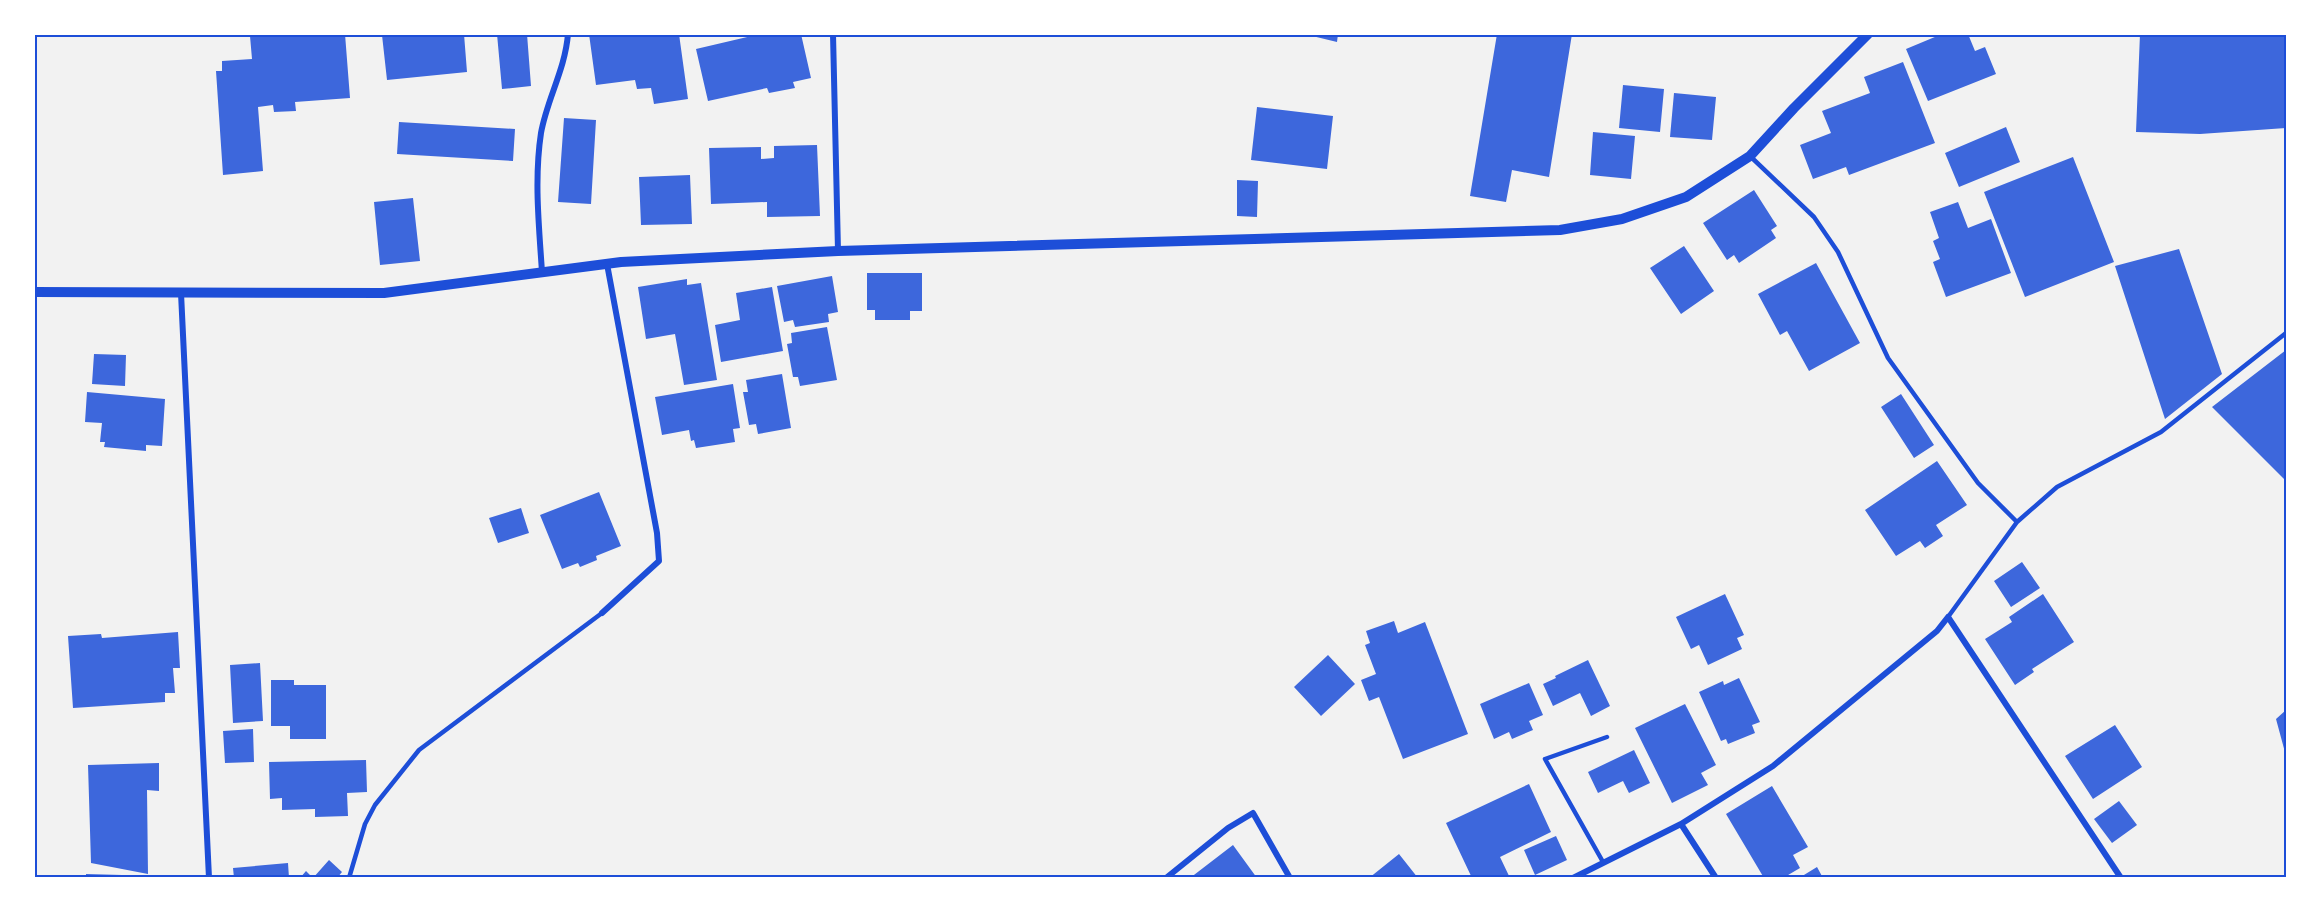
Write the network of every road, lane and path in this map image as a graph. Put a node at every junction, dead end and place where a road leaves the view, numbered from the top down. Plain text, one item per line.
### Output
1 (568, 34) edge
2 (834, 34) edge
3 (1868, 34) edge
4 (1750, 156) junction
5 (838, 251) junction
6 (607, 264) junction
7 (542, 272) junction
8 (34, 292) edge
9 (182, 293) junction
10 (2286, 333) edge
11 (2018, 522) junction
12 (602, 613) joint
13 (1948, 617) junction
14 (1607, 736) dead end
15 (1681, 824) junction
16 (1603, 862) junction
17 (209, 878) edge
18 (349, 878) edge
19 (1166, 878) edge
20 (1290, 878) edge
21 (1573, 878) edge
22 (1716, 878) edge
23 (2121, 878) edge

1 - 7 street
2 - 5 street
3 - 4 street
4 - 5 street
4 - 11 lane
5 - 6 street
6 - 7 street
6 - 12 street
7 - 9 street
8 - 9 street
9 - 17 street
10 - 11 lane
11 - 13 lane
12 - 18 lane
13 - 15 street
13 - 23 street
14 - 16 lane
15 - 16 street
15 - 22 street
16 - 21 street
19 - 20 street

